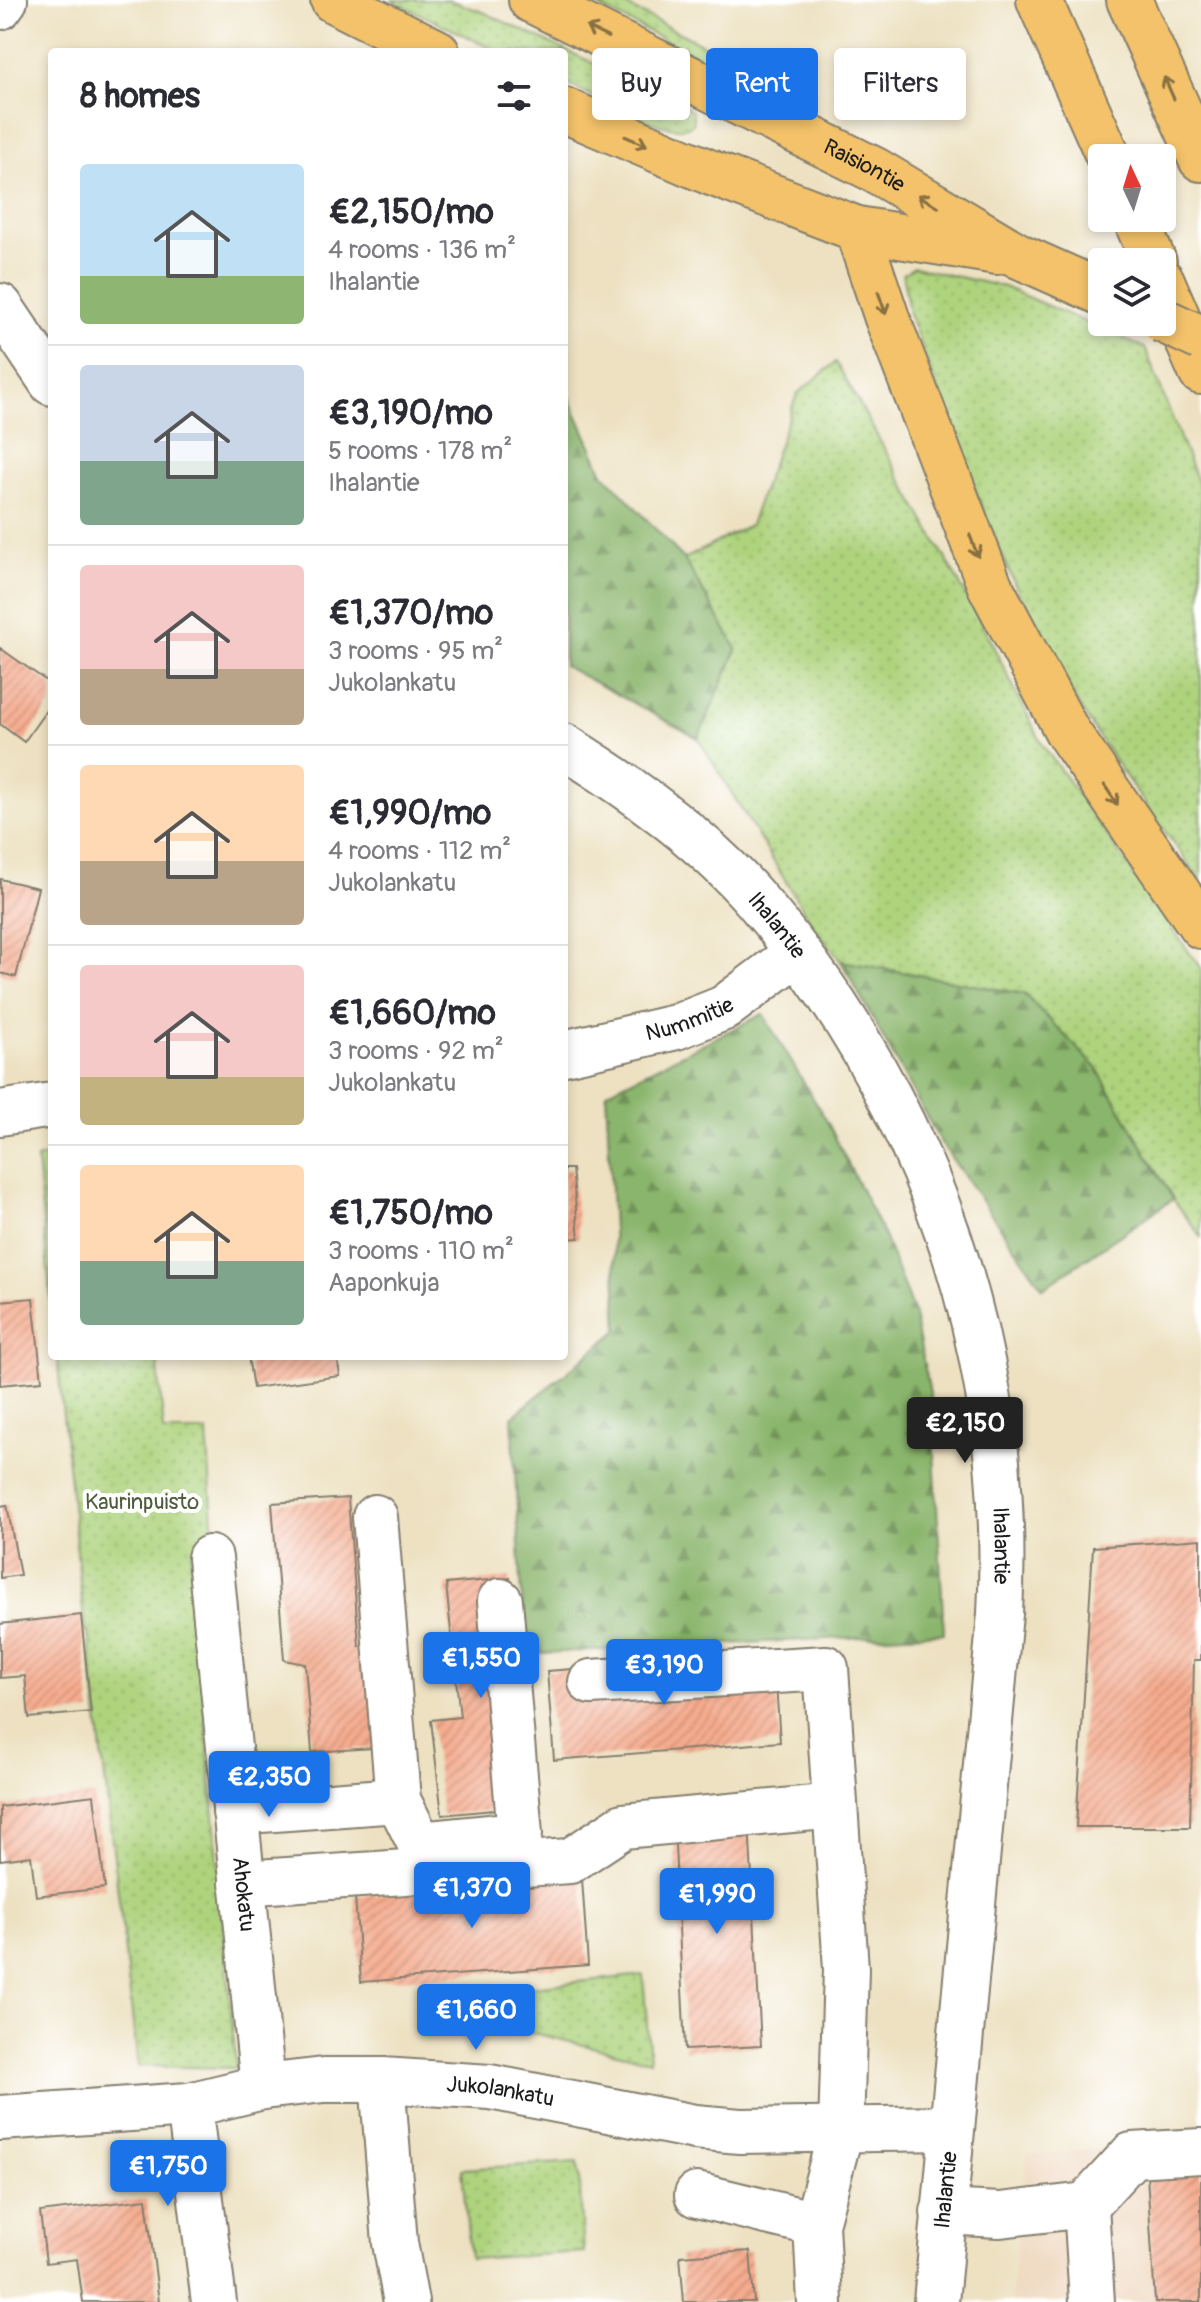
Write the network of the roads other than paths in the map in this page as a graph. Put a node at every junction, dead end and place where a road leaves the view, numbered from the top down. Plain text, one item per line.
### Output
1 (5, 0) edge
2 (333, 0) edge
3 (531, 0) edge
4 (1039, 0) edge
5 (1129, 0) edge
6 (0, 7) edge
7 (429, 48) edge
8 (568, 112) edge
9 (1103, 144) edge
10 (1201, 159) edge
11 (857, 229) junction
12 (1019, 256) junction
13 (1088, 287) edge
14 (0, 306) edge
15 (1176, 314) edge
16 (1176, 326) edge
17 (1201, 338) edge
18 (1201, 372) edge
19 (48, 377) edge
20 (568, 748) edge
21 (1201, 926) edge
22 (797, 953) junction
23 (568, 1052) edge
24 (48, 1106) edge
25 (0, 1113) edge
26 (375, 1517) dead end
27 (210, 1558) dead end
28 (500, 1601) dead end
29 (591, 1682) dead end
30 (398, 1800) junction
31 (835, 1806) junction
32 (235, 1812) junction
33 (242, 1883) junction
34 (382, 2080) junction
35 (263, 2087) junction
36 (189, 2105) junction
37 (0, 2118) edge
38 (952, 2128) junction
39 (841, 2130) junction
40 (1201, 2151) edge
41 (697, 2195) dead end
42 (1086, 2205) junction
43 (943, 2212) junction
44 (816, 2224) junction
45 (214, 2302) edge
46 (406, 2302) edge
47 (820, 2302) edge
48 (936, 2302) edge
49 (1092, 2302) edge

1 - 6 street
2 - 7 main road
12 -> 3 main road, Raisiontie
4 - 9 main road
10 -> 5 main road
8 -> 11 main road, Raisiontie
11 - 12 main road, Raisiontie
11 -> 21 main road
12 - 13 main road, Raisiontie
14 - 19 street
15 - 18 main road
16 - 17 main road, bridge
20 - 22 street, Ihalantie
22 - 23 street, Nummitie
22 - 38 street, Ihalantie
24 - 25 street
26 - 30 street
27 - 32 street, Ahokatu
28 - 30 street
29 - 31 street
30 - 32 street
31 - 33 street
31 - 39 street
32 - 33 street, Ahokatu
33 - 35 street, Ahokatu
34 - 35 street, Jukolankatu
34 - 39 street, Jukolankatu
34 - 46 street
35 - 36 street, Jukolankatu
36 - 37 street, Jukolankatu
36 - 45 street
38 - 39 street, Jukolankatu
38 - 43 street, Ihalantie
39 - 44 street
40 - 42 street
41 - 44 street
42 - 43 street
42 - 49 street
43 - 48 street, Ihalantie
44 - 47 street

